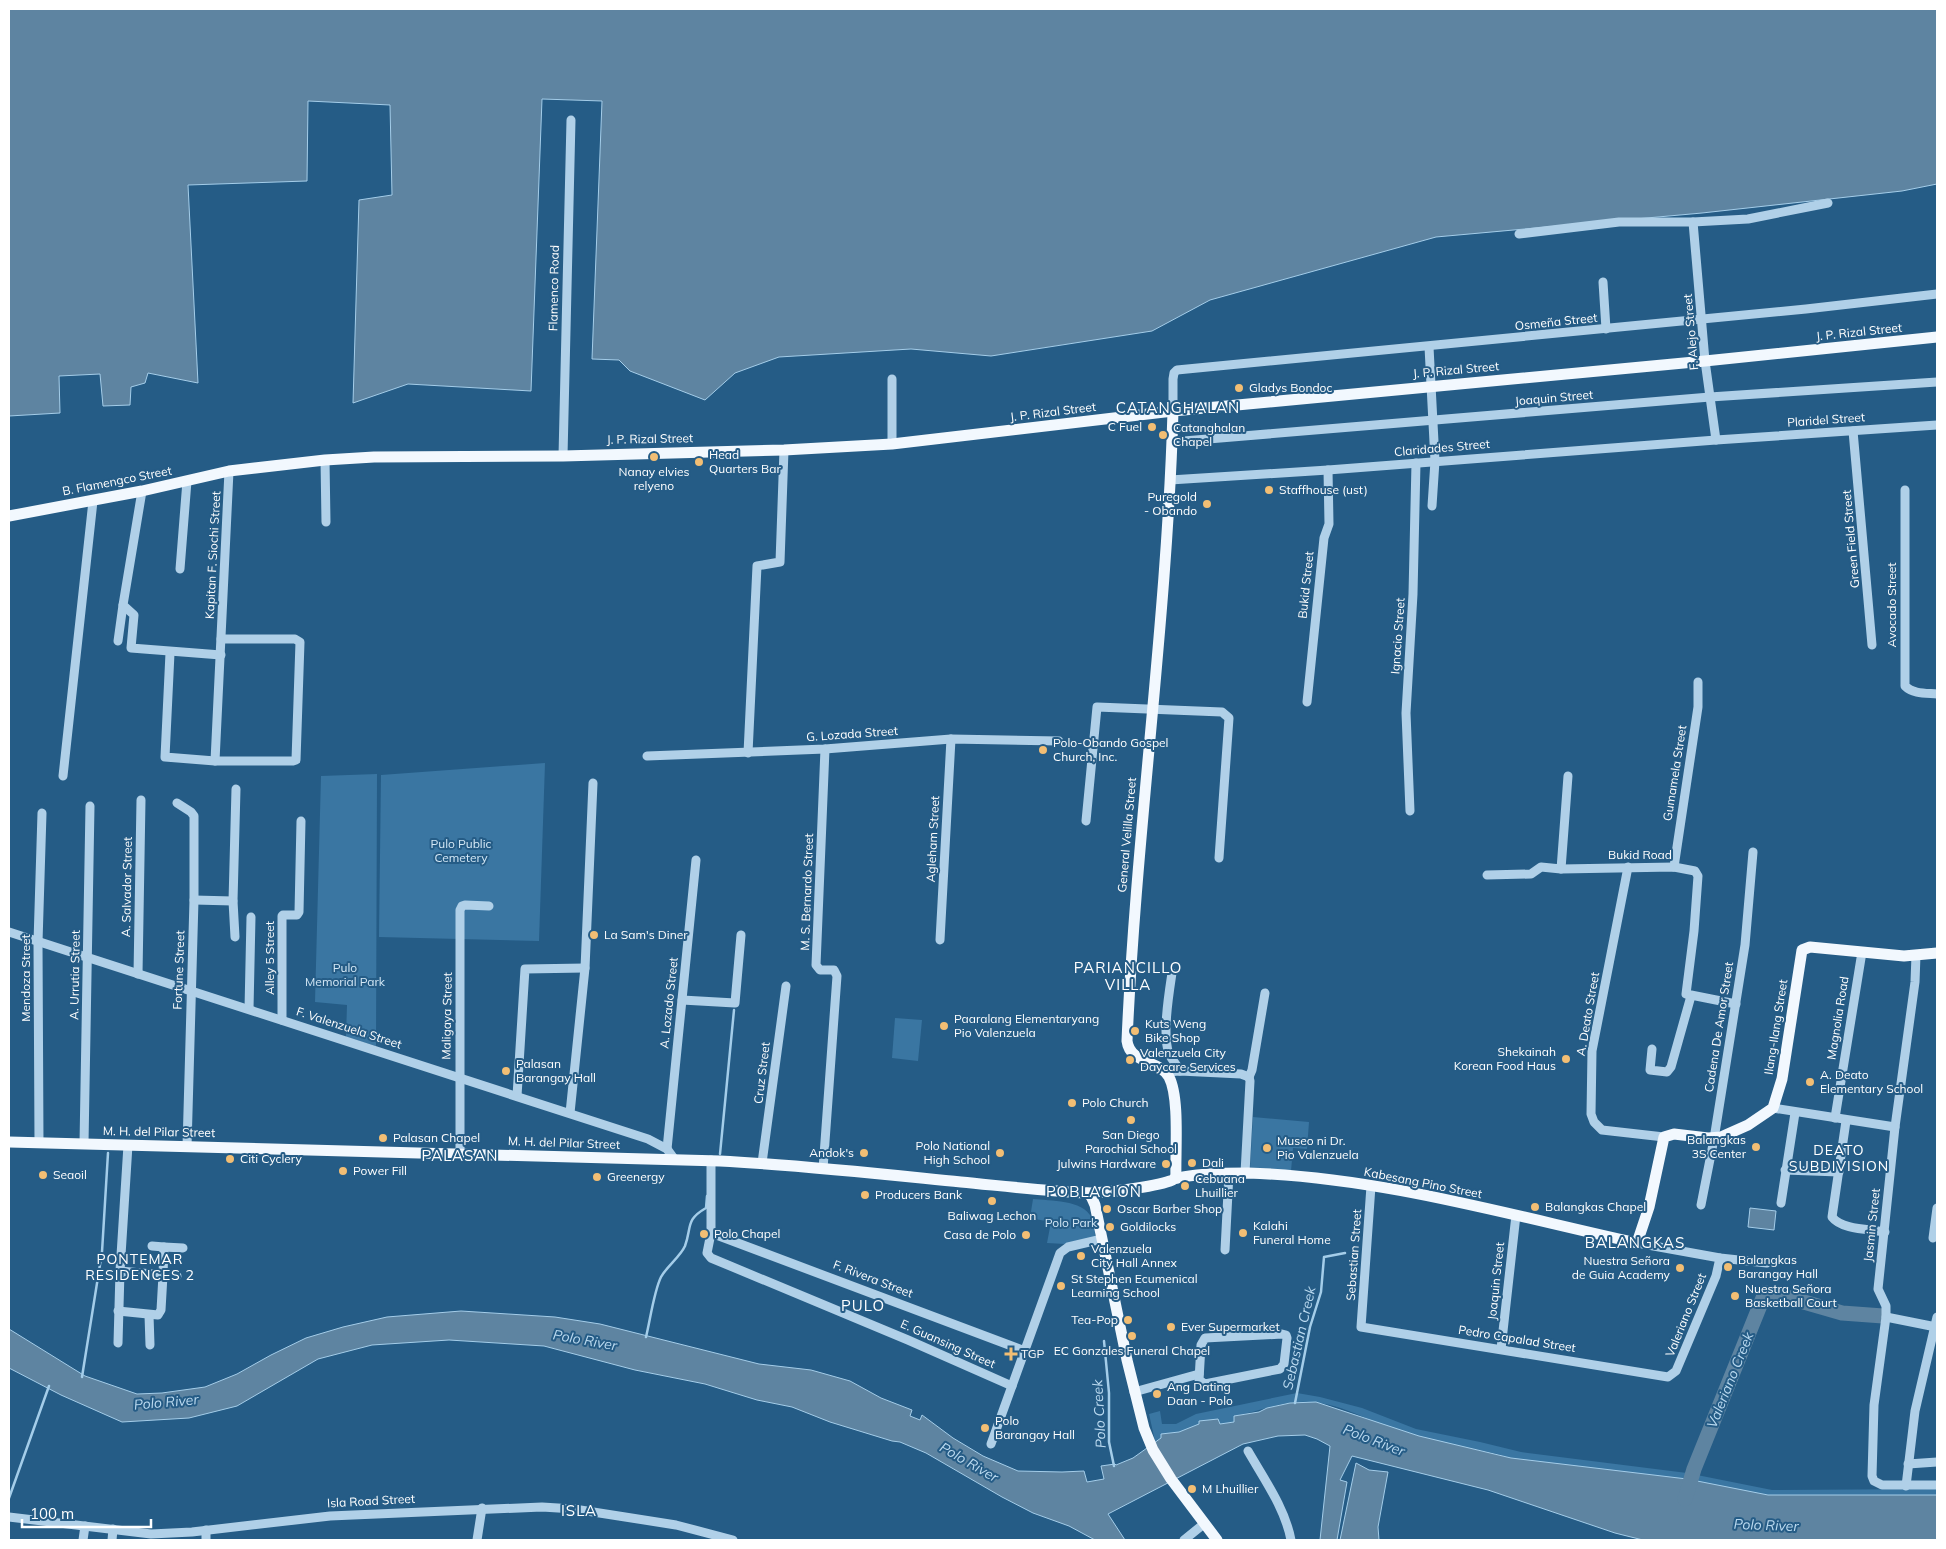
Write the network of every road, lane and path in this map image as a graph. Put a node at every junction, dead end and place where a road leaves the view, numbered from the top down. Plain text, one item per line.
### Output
1 (571, 120) dead end
2 (1828, 202) dead end
3 (1693, 222) junction
4 (1519, 234) dead end
5 (1602, 282) dead end
6 (1937, 294) edge
7 (1702, 320) junction
8 (1606, 329) junction
9 (1937, 337) edge
10 (1429, 346) junction
11 (1705, 361) junction
12 (892, 379) dead end
13 (1937, 382) edge
14 (1431, 386) junction
15 (1710, 398) junction
16 (1174, 411) junction
17 (1433, 421) junction
18 (1937, 424) edge
19 (1853, 431) junction
20 (1716, 440) junction
21 (1172, 442) junction
22 (892, 444) junction
23 (784, 450) junction
24 (563, 456) junction
25 (325, 460) junction
26 (1435, 461) junction
27 (1416, 463) junction
28 (1328, 470) junction
29 (229, 471) junction
30 (1170, 480) junction
31 (187, 481) junction
32 (1905, 490) dead end
33 (142, 491) junction
34 (93, 501) junction
35 (1432, 506) dead end
36 (9, 516) edge
37 (326, 522) dead end
38 (180, 569) dead end
39 (123, 605) junction
40 (221, 639) junction
41 (118, 641) dead end
42 (1872, 644) dead end
43 (170, 653) junction
44 (221, 655) junction
45 (1698, 682) dead end
46 (1937, 694) edge
47 (1307, 702) dead end
48 (1154, 710) junction
49 (950, 739) junction
50 (1059, 741) dead end
51 (825, 749) junction
52 (748, 752) junction
53 (647, 756) dead end
54 (216, 760) junction
55 (63, 776) dead end
56 (1568, 776) dead end
57 (592, 783) dead end
58 (236, 789) dead end
59 (141, 800) dead end
60 (177, 803) dead end
61 (90, 806) dead end
62 (1410, 811) dead end
63 (42, 813) dead end
64 (301, 821) dead end
65 (1086, 822) dead end
66 (1753, 852) dead end
67 (1219, 858) dead end
68 (696, 860) dead end
69 (1628, 867) junction
70 (1674, 867) junction
71 (1561, 869) junction
72 (1487, 875) dead end
73 (194, 900) junction
74 (233, 901) junction
75 (489, 906) dead end
76 (251, 917) dead end
77 (9, 932) edge
78 (742, 935) dead end
79 (235, 936) dead end
80 (940, 940) dead end
81 (38, 942) junction
82 (1862, 952) junction
83 (1937, 953) edge
84 (1916, 955) junction
85 (89, 958) junction
86 (585, 968) junction
87 (1172, 973) dead end
88 (138, 974) junction
89 (786, 986) dead end
90 (190, 991) junction
91 (1265, 993) dead end
92 (1691, 996) junction
93 (682, 1000) junction
94 (1736, 1004) junction
95 (248, 1009) junction
96 (282, 1020) junction
97 (1652, 1049) dead end
98 (1180, 1071) junction
99 (1166, 1072) junction
100 (459, 1077) junction
101 (1248, 1077) junction
102 (517, 1096) junction
103 (1773, 1108) junction
104 (570, 1113) junction
105 (1795, 1113) junction
106 (1835, 1118) junction
107 (1846, 1121) junction
108 (1895, 1128) junction
109 (1664, 1137) junction
110 (1714, 1139) junction
111 (9, 1142) edge
112 (38, 1143) junction
113 (84, 1144) junction
114 (128, 1145) junction
115 (188, 1147) junction
116 (667, 1149) junction
117 (460, 1154) junction
118 (675, 1160) junction
119 (711, 1160) junction
120 (762, 1163) junction
121 (823, 1169) junction
122 (1785, 1170) junction
123 (1840, 1172) junction
124 (1245, 1173) junction
125 (1229, 1174) junction
126 (1176, 1178) junction
127 (1371, 1186) junction
128 (1087, 1193) junction
129 (1781, 1203) dead end
130 (1701, 1205) dead end
131 (1937, 1208) edge
132 (1516, 1215) junction
133 (1885, 1232) junction
134 (711, 1233) junction
135 (1933, 1238) dead end
136 (1102, 1239) junction
137 (1637, 1243) junction
138 (152, 1246) dead end
139 (164, 1246) junction
140 (182, 1248) dead end
141 (1225, 1250) dead end
142 (1720, 1258) junction
143 (1767, 1263) dead end
144 (120, 1271) junction
145 (163, 1275) junction
146 (177, 1276) dead end
147 (118, 1311) junction
148 (149, 1316) junction
149 (1886, 1317) junction
150 (1937, 1322) edge
151 (1361, 1326) joint
152 (118, 1343) dead end
153 (150, 1345) dead end
154 (1501, 1349) junction
155 (1025, 1351) junction
156 (1199, 1374) junction
157 (1668, 1377) joint
158 (1012, 1386) junction
159 (1134, 1392) junction
160 (991, 1444) dead end
161 (1248, 1451) dead end
162 (1937, 1462) edge
163 (1908, 1464) junction
164 (1937, 1485) edge
165 (1906, 1486) junction
166 (482, 1508) junction
167 (9, 1517) edge
168 (1206, 1524) junction
169 (85, 1526) junction
170 (112, 1529) junction
171 (206, 1530) junction
172 (126, 1536) edge
173 (151, 1537) edge
174 (83, 1540) edge
175 (112, 1540) edge
176 (206, 1540) edge
177 (477, 1540) edge
178 (733, 1540) edge
179 (1184, 1540) edge
180 (1217, 1540) edge
181 (1291, 1540) edge

1 - 24 street, Flamenco Road
2 - 3 street
3 - 4 street
3 - 7 street, F. Alejo Street
5 - 8 street
6 - 7 street, Osmeña Street
7 - 8 street, Osmeña Street
7 - 11 street, F. Alejo Street
8 - 10 street, Osmeña Street
9 - 11 main road, J. P. Rizal Street
10 - 14 street
10 - 16 street, Osmeña Street
11 - 14 main road, J. P. Rizal Street
11 - 15 street, F. Alejo Street
12 - 22 street
13 - 15 street, Joaquin Street
14 - 16 main road, J. P. Rizal Street
14 - 17 street
15 - 17 street, Joaquin Street
15 - 20 street, F. Alejo Street
16 - 21 main road, General Velilla Street
16 - 22 main road, J. P. Rizal Street
17 - 21 street, Joaquin Street
17 - 26 street
18 - 19 street, Plaridel Street
19 - 20 street, Plaridel Street
19 - 42 street, Green Field Street
20 - 26 street, Claridades Street
21 - 30 main road, General Velilla Street
22 - 23 main road, J. P. Rizal Street
23 - 24 main road, J. P. Rizal Street
23 - 52 street
24 - 25 main road, J. P. Rizal Street
25 - 29 main road, J. P. Rizal Street
25 - 37 street
26 - 27 street, Claridades Street
26 - 35 street
27 - 28 street, Claridades Street
27 - 62 street, Ignacio Street
28 - 30 street, Claridades Street
28 - 47 street, Bukid Street
29 - 31 main road, B. Flamengco Street
29 - 40 street, Kapitan F. Siochi Street
30 - 48 main road, General Velilla Street
31 - 33 main road, B. Flamengco Street
31 - 38 street
32 - 46 street, Avocado Street
33 - 34 main road, B. Flamengco Street
33 - 39 street
34 - 36 main road, B. Flamengco Street
34 - 55 street
39 - 41 street
39 - 43 street
40 - 44 street, Kapitan F. Siochi Street
40 - 54 street
43 - 44 street
43 - 54 street
44 - 54 street, Kapitan F. Siochi Street
45 - 70 street, Gumamela Street
48 - 65 street
48 - 67 street
48 - 99 main road, General Velilla Street
49 - 50 street, G. Lozada Street
49 - 51 street, G. Lozada Street
49 - 80 street, Agleham Street
51 - 52 street, G. Lozada Street
51 - 121 street, M. S. Bernardo Street
52 - 53 street, G. Lozada Street
56 - 71 street
57 - 86 street
58 - 74 street
59 - 88 street, A. Salvador Street
60 - 73 street, Fortune Street
61 - 85 street, A. Urrutia Street
63 - 81 street, Mendoza Street
64 - 96 street, Alley 5 Street
66 - 94 street, Cadena De Amor Street
68 - 93 street, A. Lozado Street
69 - 70 street, Bukid Road
69 - 71 street, Bukid Road
69 - 109 street, A. Deato Street
70 - 92 street, Bukid Road
71 - 72 street, Bukid Road
73 - 74 street
73 - 90 street, Fortune Street
74 - 79 street
75 - 100 street, Maligaya Street
76 - 95 street
77 - 81 street, F. Valenzuela Street
78 - 93 street
81 - 85 street, F. Valenzuela Street
81 - 112 street, Mendoza Street
82 - 84 main road
82 - 103 main road, Ilang-Ilang Street
82 - 106 street, Magnolia Road
83 - 84 main road
84 - 108 street, Jasmin Street
85 - 88 street, F. Valenzuela Street
85 - 113 street, A. Urrutia Street
86 - 102 street
86 - 104 street
87 - 98 street
88 - 90 street, F. Valenzuela Street
89 - 120 street, Cruz Street
90 - 95 street, F. Valenzuela Street
90 - 115 street, Fortune Street
91 - 101 street
92 - 94 street
92 - 97 street
93 - 116 street, A. Lozado Street
94 - 110 street, Cadena De Amor Street
95 - 96 street, F. Valenzuela Street
96 - 100 street, F. Valenzuela Street
98 - 99 street
98 - 101 street
99 - 126 main road
100 - 102 street, F. Valenzuela Street
100 - 117 street, Maligaya Street
101 - 124 street
102 - 104 street, F. Valenzuela Street
103 - 105 street
103 - 110 main road
104 - 116 street, F. Valenzuela Street
105 - 106 street
105 - 122 street
106 - 107 street
107 - 108 street
107 - 123 street
108 - 133 street, Jasmin Street
109 - 110 main road
109 - 137 main road
110 - 130 street, Cadena De Amor Street
111 - 112 main road, M. H. del Pilar Street
112 - 113 main road, M. H. del Pilar Street
113 - 114 main road, M. H. del Pilar Street
114 - 115 main road, M. H. del Pilar Street
114 - 144 street
115 - 117 main road, M. H. del Pilar Street
116 - 118 street, F. Valenzuela Street
117 - 118 main road, M. H. del Pilar Street
118 - 119 main road, M. H. del Pilar Street
119 - 120 main road, M. H. del Pilar Street
119 - 134 street
120 - 121 main road, M. H. del Pilar Street
121 - 128 main road, M. H. del Pilar Street
122 - 123 street
122 - 129 street
123 - 133 street
124 - 125 main road, Kabesang Pino Street
124 - 127 main road, Kabesang Pino Street
125 - 126 main road, Kabesang Pino Street
125 - 141 street
126 - 128 main road, M. H. del Pilar Street
127 - 132 main road, Kabesang Pino Street
127 - 151 street, Sebastian Street
128 - 136 main road
131 - 135 street
132 - 137 main road, Kabesang Pino Street
132 - 154 street, Joaquin Street
133 - 149 street, Jasmin Street
134 - 155 street, F. Rivera Street
134 - 158 street, E. Guansing Street
136 - 155 street
136 - 159 main road
137 - 142 street
138 - 139 street
139 - 140 street
139 - 145 street
142 - 143 street
142 - 157 street, Valeriano Street
144 - 145 street
144 - 147 street
145 - 146 street
145 - 148 street
147 - 148 street
147 - 152 street
148 - 153 street
149 - 150 street
149 - 165 street
150 - 163 street
151 - 154 street, Pedro Capalad Street
154 - 157 street, Pedro Capalad Street
155 - 158 street
156 - 156 street
156 - 159 street
158 - 160 street
159 - 168 main road
161 - 181 street
162 - 163 street
163 - 165 street
164 - 165 street
166 - 171 street, Isla Road Street
166 - 177 street
166 - 178 street, Isla Road Street
167 - 169 street, Isla Road Street
168 - 179 street
168 - 180 main road
169 - 170 street, Isla Road Street
169 - 174 street
170 - 172 street, Isla Road Street
170 - 175 street
171 - 173 street, Isla Road Street
171 - 176 street
172 - 173 street, Isla Road Street

